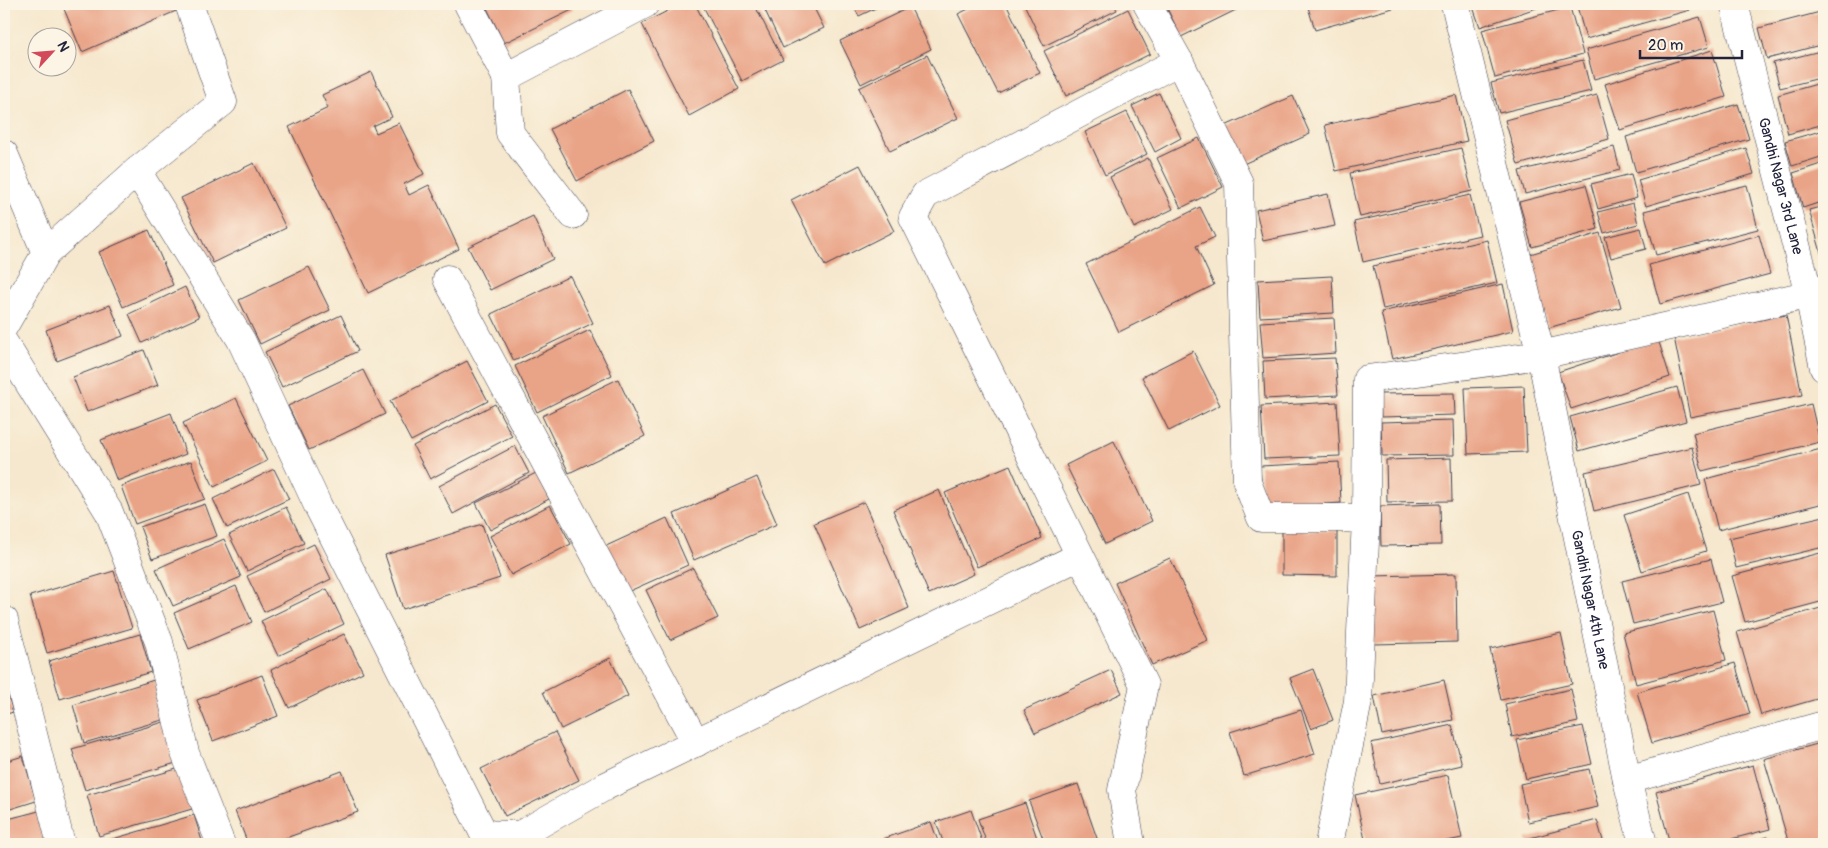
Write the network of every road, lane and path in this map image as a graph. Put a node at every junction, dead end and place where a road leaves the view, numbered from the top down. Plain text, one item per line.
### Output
1 (189, 4) edge
2 (468, 4) edge
3 (645, 4) edge
4 (1146, 4) edge
5 (1455, 4) edge
6 (1734, 4) edge
7 (1179, 61) junction
8 (506, 77) junction
9 (4, 154) edge
10 (137, 171) junction
11 (573, 215) dead end
12 (46, 253) junction
13 (448, 279) dead end
14 (1816, 293) edge
15 (4, 326) edge
16 (4, 343) edge
17 (1541, 355) junction
18 (1824, 368) edge
19 (1366, 518) junction
20 (1080, 556) junction
21 (4, 620) edge
22 (1824, 725) edge
23 (696, 742) junction
24 (1627, 780) junction
25 (525, 839) edge
26 (61, 844) edge
27 (221, 844) edge
28 (1132, 844) edge
29 (1329, 844) edge
30 (1643, 844) edge

1 - 10 street
2 - 8 street
3 - 8 street
4 - 7 street
5 - 17 street, Gandhi Nagar 4th Lane
6 - 14 street, Gandhi Nagar 3rd Lane
7 - 19 street
7 - 20 street
8 - 11 street
9 - 12 street
10 - 12 street
10 - 25 street
12 - 15 street
13 - 23 street
14 - 17 street
14 - 18 street, Gandhi Nagar 3rd Lane
16 - 27 street
17 - 19 street
17 - 24 street, Gandhi Nagar 4th Lane
19 - 29 street
20 - 23 street
20 - 28 street
21 - 26 street
22 - 24 street
23 - 25 street
24 - 30 street, Gandhi Nagar 4th Lane

